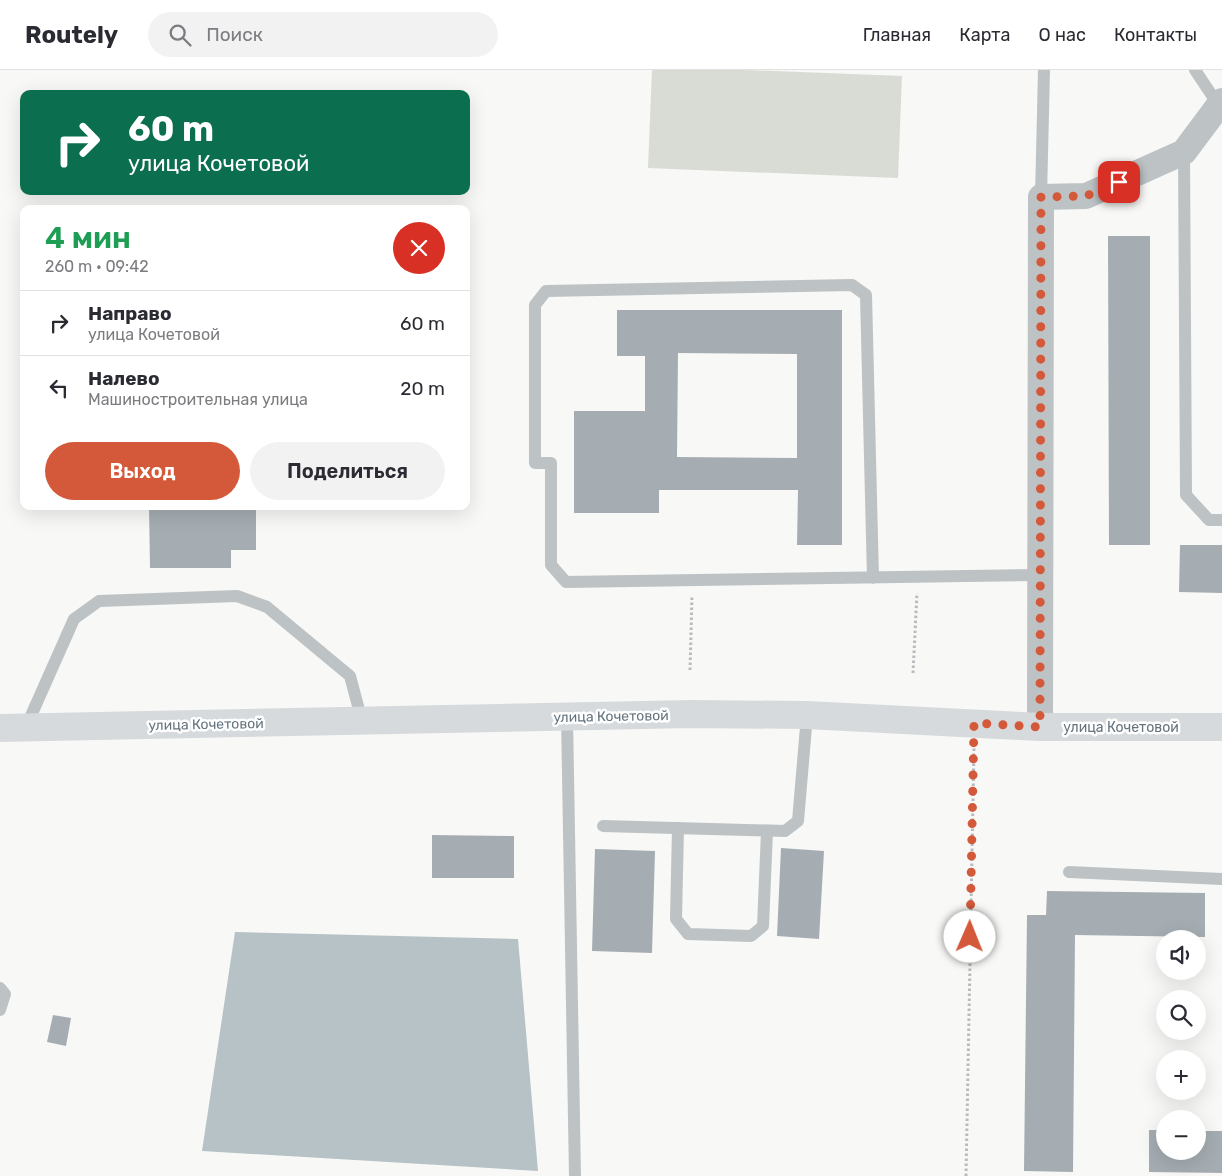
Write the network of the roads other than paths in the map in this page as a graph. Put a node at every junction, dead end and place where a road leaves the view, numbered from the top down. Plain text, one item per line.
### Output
1 (1044, 70) edge
2 (1195, 70) edge
3 (1220, 103) edge
4 (1184, 152) junction
5 (1041, 197) junction
6 (1222, 520) edge
7 (1040, 575) junction
8 (874, 578) junction
9 (807, 715) junction
10 (568, 717) junction
11 (362, 721) junction
12 (1040, 727) junction
13 (1222, 727) edge
14 (13, 728) edge
15 (603, 826) dead end
16 (678, 828) junction
17 (767, 831) junction
18 (1069, 872) dead end
19 (1222, 879) edge
20 (0, 988) edge
21 (0, 1010) edge
22 (575, 1176) edge

1 - 5 lane
2 - 3 lane
3 - 4 street
4 - 5 street
4 - 6 lane
5 - 7 street
7 - 8 lane
7 - 12 street
8 - 8 lane
9 - 10 main road, улица Кочетовой
9 - 12 main road, улица Кочетовой
9 - 17 lane
10 - 11 main road, улица Кочетовой
10 - 22 lane
11 - 14 main road, улица Кочетовой
11 - 14 lane
12 - 13 main road, улица Кочетовой
15 - 16 lane
16 - 17 lane
16 - 17 lane
18 - 19 lane
20 - 21 lane

